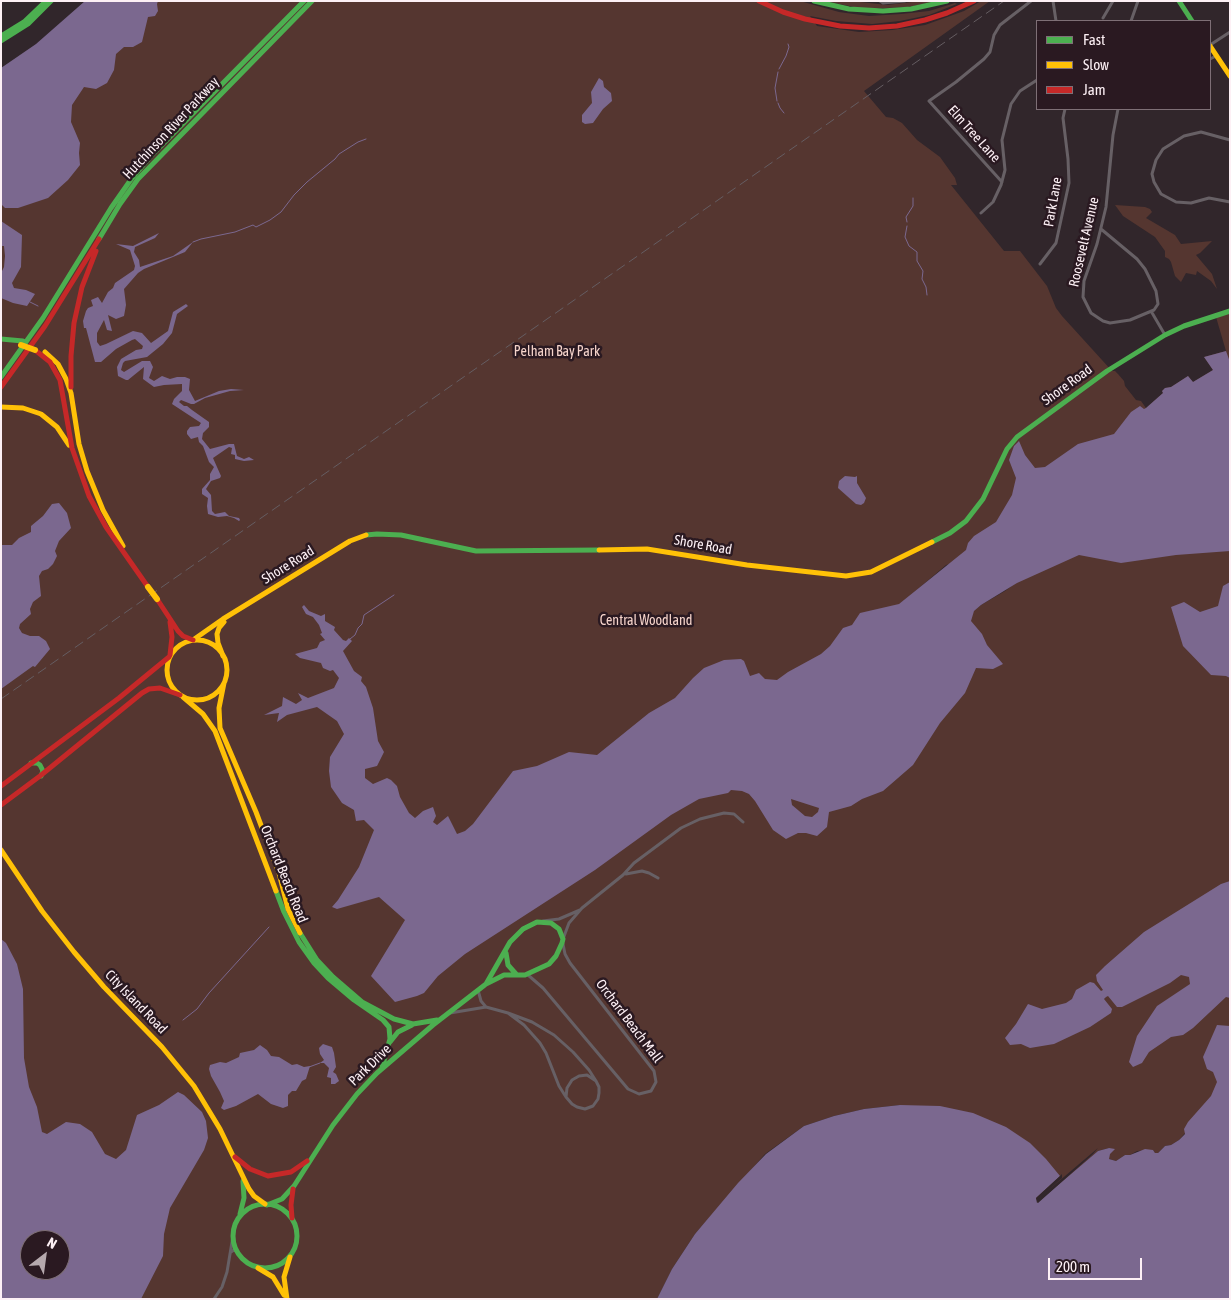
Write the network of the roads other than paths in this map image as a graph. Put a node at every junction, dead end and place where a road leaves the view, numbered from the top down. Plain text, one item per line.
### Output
1 (46, 1) edge
2 (52, 1) edge
3 (304, 1) edge
4 (312, 1) edge
5 (759, 1) edge
6 (814, 1) edge
7 (880, 1) edge
8 (905, 1) edge
9 (948, 1) edge
10 (974, 1) edge
11 (1031, 1) edge
12 (1053, 1) edge
13 (1113, 1) edge
14 (1138, 1) edge
15 (1179, 1) edge
16 (1103, 18) dead end
17 (1056, 20) edge
18 (1131, 20) edge
19 (1191, 20) edge
20 (1230, 32) edge
21 (1, 36) edge
22 (1, 40) edge
23 (1211, 44) edge
24 (1213, 58) edge
25 (1230, 76) edge
26 (1036, 81) edge
27 (1065, 110) edge
28 (1118, 110) edge
29 (1230, 140) edge
30 (1002, 182) junction
31 (1230, 202) edge
32 (981, 213) dead end
33 (1101, 229) junction
34 (101, 236) junction
35 (1040, 264) dead end
36 (1151, 311) junction
37 (1230, 311) edge
38 (1165, 335) junction
39 (1, 339) edge
40 (1, 343) edge
41 (22, 343) junction
42 (36, 348) junction
43 (3, 374) edge
44 (1, 387) edge
45 (71, 393) junction
46 (1, 407) edge
47 (76, 461) junction
48 (133, 564) junction
49 (168, 616) junction
50 (227, 617) junction
51 (193, 640) junction
52 (170, 656) junction
53 (223, 656) junction
54 (224, 683) junction
55 (181, 696) junction
56 (31, 764) junction
57 (40, 776) junction
58 (1, 786) edge
59 (2, 805) edge
60 (742, 822) dead end
61 (1, 850) edge
62 (623, 875) junction
63 (658, 878) dead end
64 (582, 908) junction
65 (538, 922) junction
66 (563, 941) junction
67 (506, 948) junction
68 (516, 974) junction
69 (527, 974) junction
70 (486, 984) junction
71 (478, 990) junction
72 (486, 1007) junction
73 (508, 1013) junction
74 (447, 1014) junction
75 (440, 1019) junction
76 (417, 1024) junction
77 (428, 1029) junction
78 (389, 1043) junction
79 (398, 1054) junction
80 (382, 1069) junction
81 (596, 1082) junction
82 (566, 1097) junction
83 (233, 1155) junction
84 (311, 1158) junction
85 (243, 1178) junction
86 (294, 1186) junction
87 (266, 1204) junction
88 (238, 1218) junction
89 (293, 1222) junction
90 (234, 1252) junction
91 (292, 1252) junction
92 (255, 1266) junction
93 (214, 1299) edge
94 (287, 1299) edge

1 - 21 main road
2 - 22 main road
3 - 43 main road, Hutchinson River Parkway
4 - 34 main road, Hutchinson River Parkway
5 - 10 main road
6 - 9 main road
7 - 8 street
11 - 30 street, Elm Tree Lane
12 - 17 street
13 - 16 street
14 - 18 street
15 - 19 main road
20 - 23 street
24 - 25 main road
26 - 30 street
27 - 35 street, Park Lane
28 - 33 street, Roosevelt Avenue
29 - 31 street
30 - 32 street
33 - 36 street
33 - 36 street, Roosevelt Avenue
34 - 44 main road, Hutchinson River Parkway
34 - 45 main road
36 - 38 street
37 - 38 main road
38 - 50 main road, Shore Road
39 - 41 main road
40 - 41 main road
41 - 42 main road
42 - 45 main road
42 - 47 main road
45 - 48 main road
46 - 47 main road
47 - 48 main road
48 - 49 main road, bridge
49 - 51 main road
49 - 52 main road
50 - 51 main road, Shore Road
50 - 53 main road
51 - 52 main road
51 - 53 main road
52 - 55 main road
52 - 56 main road
53 - 54 main road
54 - 55 main road
54 - 76 main road, Orchard Beach Road
55 - 57 main road
55 - 78 main road, Orchard Beach Road
56 - 57 main road
56 - 58 main road
57 - 59 main road
60 - 62 street, Park Drive
61 - 83 main road, City Island Road
62 - 63 street
62 - 64 street, Park Drive
64 - 65 street, Park Drive
64 - 66 street, Park Drive
65 - 66 main road
65 - 67 main road, Park Drive
66 - 69 main road, Park Drive
66 - 69 street, Orchard Beach Mall
67 - 68 main road
67 - 70 main road, Park Drive
68 - 69 main road, Park Drive
68 - 70 main road, Park Drive
70 - 71 main road, Park Drive
71 - 72 street
71 - 74 main road, Park Drive
72 - 73 street
72 - 74 street
73 - 81 street
73 - 82 street
74 - 75 main road, Park Drive
75 - 76 main road
75 - 77 main road, Park Drive
76 - 77 main road, Orchard Beach Road
76 - 78 main road
77 - 79 main road, Park Drive
78 - 79 main road, Orchard Beach Road
78 - 80 main road
79 - 80 main road, Park Drive
80 - 84 main road, Park Drive
81 - 82 street
81 - 82 street
83 - 84 main road
83 - 85 main road, City Island Road
84 - 86 main road, Park Drive
85 - 87 main road, City Island Road
85 - 88 main road, City Island Road
86 - 87 main road, Park Drive
86 - 89 main road, Park Drive
87 - 88 main road
87 - 89 main road
88 - 90 main road
89 - 91 main road
90 - 92 main road
90 - 93 street
91 - 92 main road
91 - 94 main road
92 - 94 main road

